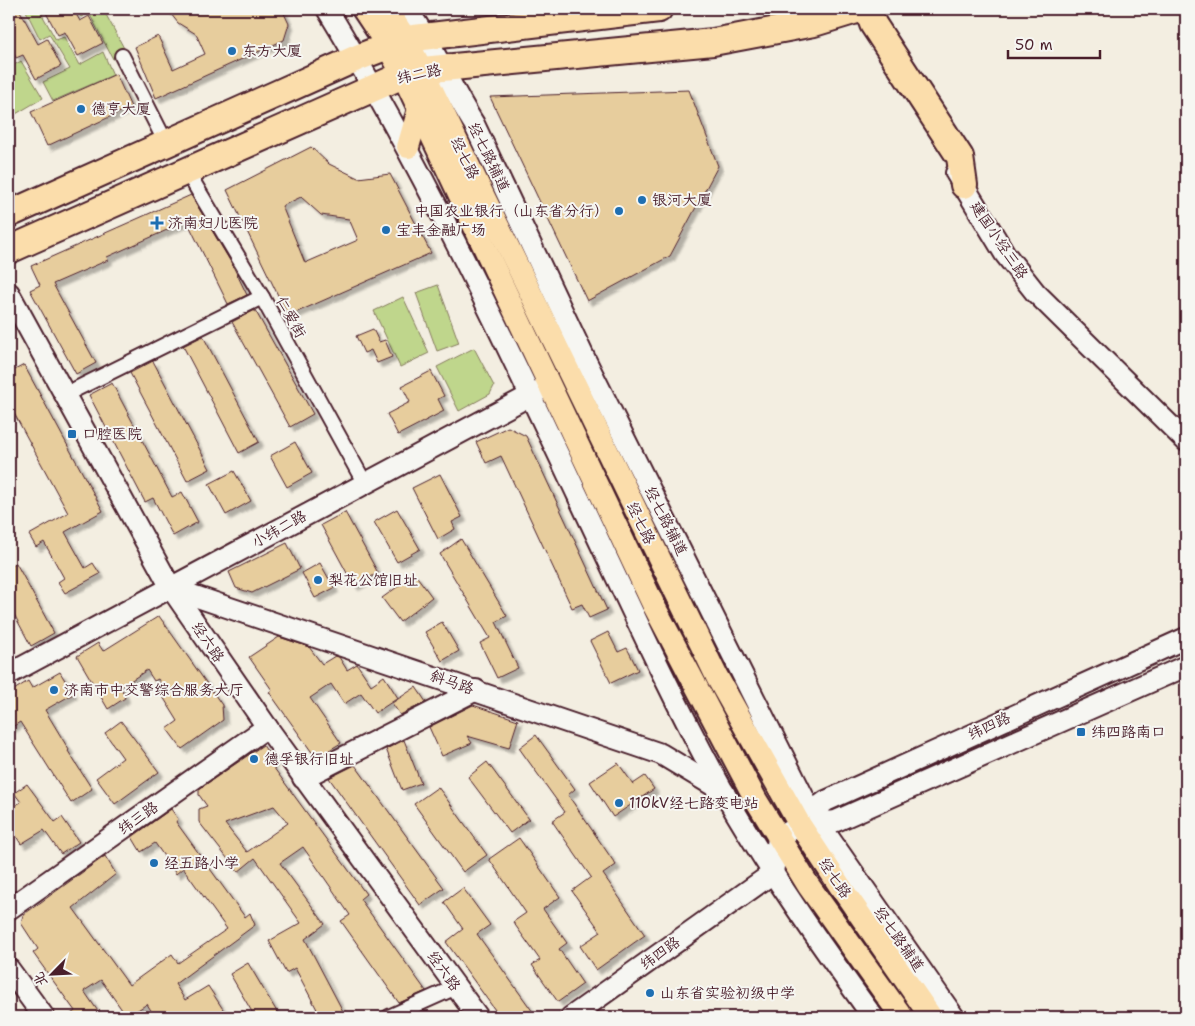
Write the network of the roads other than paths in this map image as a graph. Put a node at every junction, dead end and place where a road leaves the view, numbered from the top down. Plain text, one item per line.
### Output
1 (328, 9) edge
2 (363, 9) edge
3 (386, 9) edge
4 (407, 9) edge
5 (659, 9) edge
6 (858, 10) edge
7 (406, 40) junction
8 (122, 56) dead end
9 (357, 58) junction
10 (422, 71) junction
11 (373, 88) junction
12 (419, 109) junction
13 (166, 143) junction
14 (408, 147) junction
15 (186, 170) junction
16 (964, 185) joint
17 (9, 214) edge
18 (9, 250) edge
19 (9, 293) edge
20 (262, 297) junction
21 (558, 346) junction
22 (584, 357) junction
23 (550, 384) junction
24 (66, 394) junction
25 (531, 396) junction
26 (1186, 441) edge
27 (364, 482) junction
28 (171, 588) junction
29 (1186, 638) edge
30 (1186, 666) edge
31 (9, 674) edge
32 (476, 690) junction
33 (267, 727) junction
34 (304, 778) junction
35 (724, 792) junction
36 (810, 820) junction
37 (778, 838) junction
38 (773, 873) junction
39 (9, 909) edge
40 (9, 969) edge
41 (456, 987) junction
42 (44, 1017) edge
43 (389, 1017) edge
44 (478, 1017) edge
45 (571, 1017) edge
46 (873, 1017) edge
47 (902, 1017) edge
48 (931, 1017) edge
49 (954, 1017) edge

1 - 9 street
2 - 7 main road, 经七路
3 - 7 main road, 经七路
4 - 7 street
5 - 7 highway
6 - 10 highway, 纬二路
6 - 16 highway
7 - 9 highway
7 - 10 main road, 经七路
8 - 13 street
9 - 11 street
9 - 13 highway
10 - 11 highway, 纬二路
10 - 12 main road, 经七路
10 - 21 main road, 经七路
10 - 22 street, 经七路辅道
11 - 14 street
11 - 15 highway, 纬二路
12 - 14 main road
12 - 23 main road, 经七路
13 - 17 highway
14 - 25 street
15 - 18 highway, 纬二路
15 - 20 street, 仁爱街
16 - 26 street, 建国小经三路
19 - 24 street, 经六路
20 - 24 street
20 - 27 street, 仁爱街
21 - 22 main road
21 - 36 main road, 经七路
22 - 36 street, 经七路辅道
23 - 25 street, 小纬二路
23 - 37 main road, 经七路
24 - 28 street, 经六路
25 - 27 street, 小纬二路
25 - 35 street
27 - 28 street, 小纬二路
28 - 31 street, 小纬二路
28 - 32 street, 斜马路
28 - 33 street, 经六路
29 - 36 street, 纬四路
30 - 36 street, 纬四路
32 - 34 street
32 - 35 street, 斜马路
33 - 34 street, 经六路
33 - 39 street, 纬三路
34 - 41 street, 经六路
35 - 38 street
36 - 37 street, 纬四路
36 - 48 main road, 经七路
36 - 49 street, 经七路辅道
37 - 38 street
37 - 47 main road, 经七路
38 - 45 street, 纬四路
38 - 46 street
40 - 42 street
41 - 43 street
41 - 44 street, 经六路

